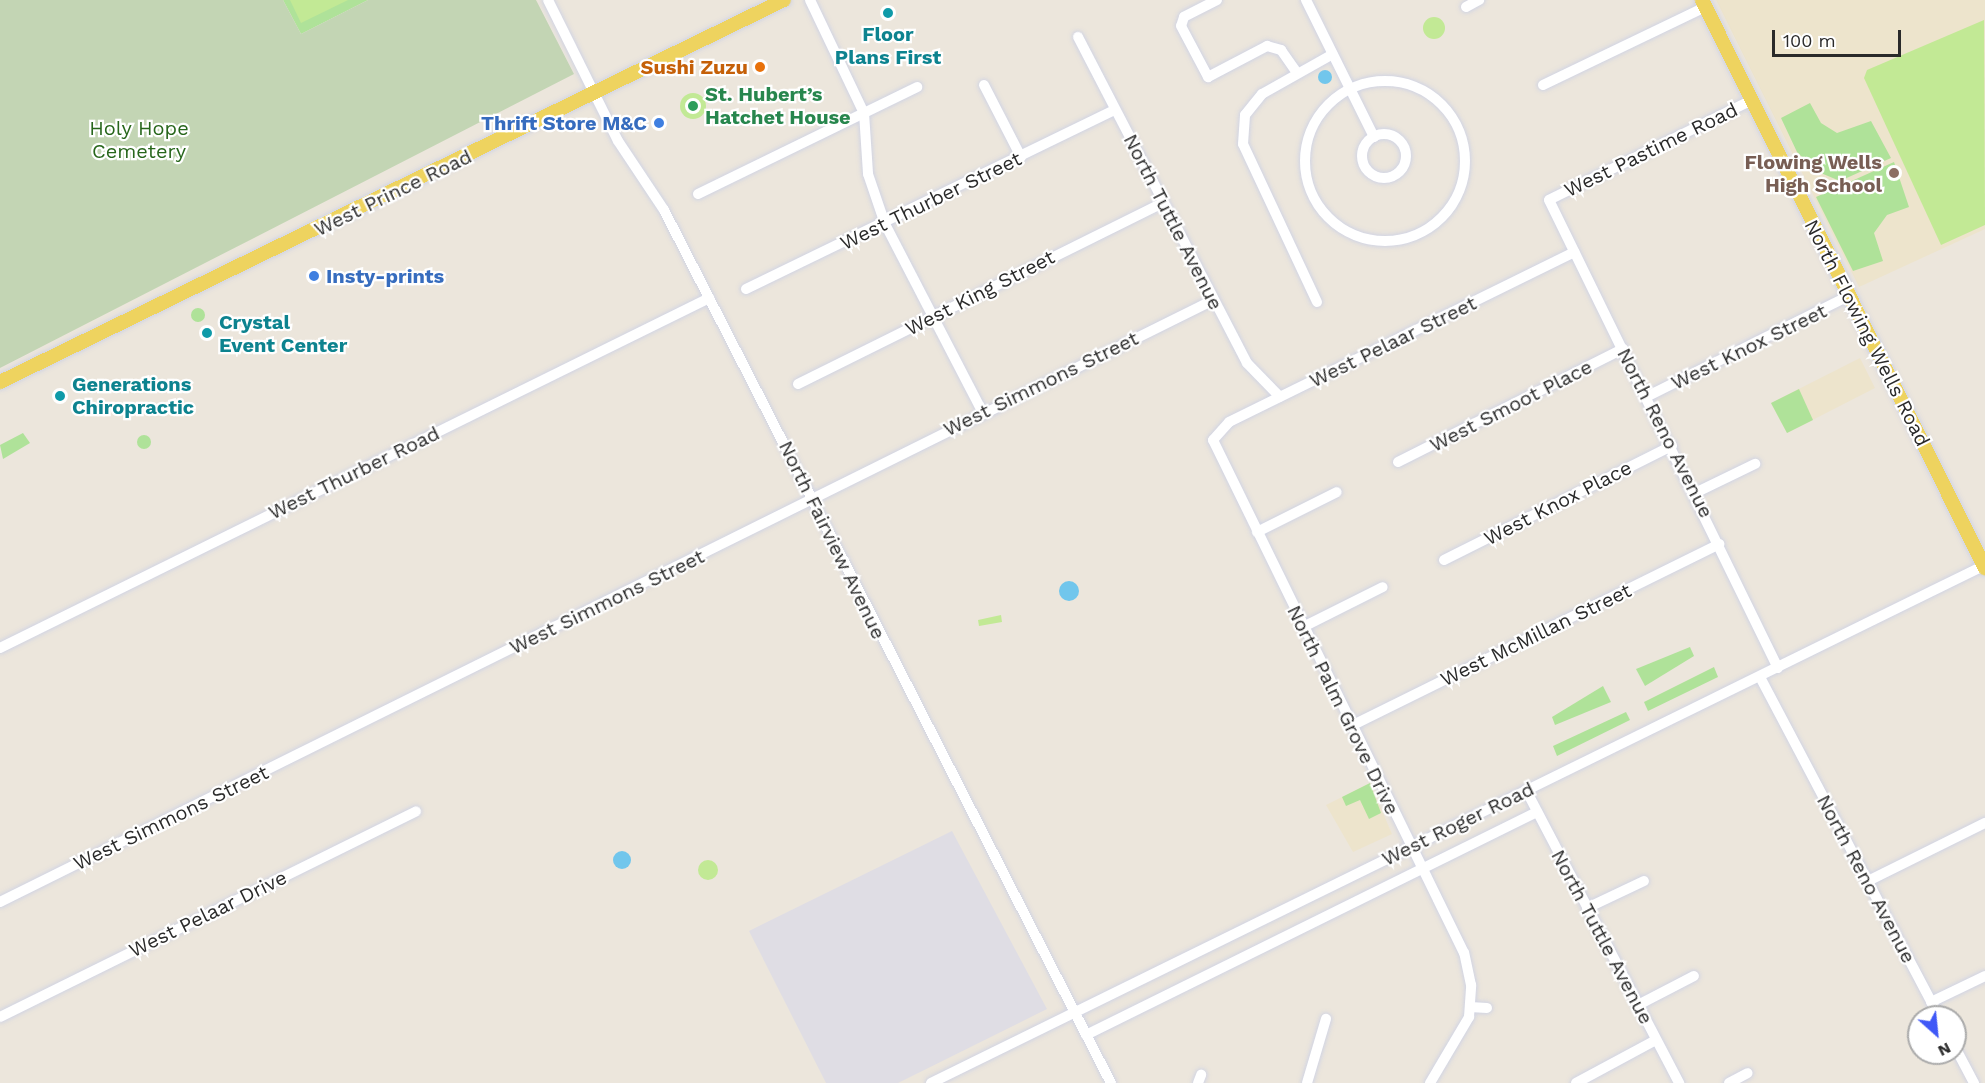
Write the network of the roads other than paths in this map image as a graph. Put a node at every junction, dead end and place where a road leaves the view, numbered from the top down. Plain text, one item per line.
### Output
1 (548, 0) edge
2 (784, 0) edge
3 (810, 0) edge
4 (1217, 0) edge
5 (1306, 0) edge
6 (1479, 0) edge
7 (1704, 3) edge
8 (1466, 7) dead end
9 (1078, 37) dead end
10 (1333, 54) junction
11 (1298, 73) junction
12 (984, 85) dead end
13 (1543, 85) dead end
14 (917, 87) dead end
15 (1349, 88) junction
16 (595, 93) junction
17 (1752, 100) junction
18 (1114, 110) junction
19 (864, 113) junction
20 (1374, 137) junction
21 (1021, 157) junction
22 (698, 194) dead end
23 (1549, 201) joint
24 (1162, 203) junction
25 (885, 224) junction
26 (1574, 252) junction
27 (746, 289) dead end
28 (1849, 296) junction
29 (708, 298) junction
30 (1213, 300) junction
31 (1317, 302) dead end
32 (933, 317) junction
33 (1623, 350) junction
34 (0, 382) edge
35 (798, 384) dead end
36 (1648, 396) junction
37 (1281, 398) junction
38 (983, 413) junction
39 (1210, 436) joint
40 (1672, 446) junction
41 (1398, 462) dead end
42 (1755, 464) dead end
43 (1337, 492) dead end
44 (1695, 493) junction
45 (814, 499) junction
46 (1257, 532) junction
47 (1720, 544) junction
48 (1444, 560) dead end
49 (1985, 567) edge
50 (1383, 587) dead end
51 (1302, 627) junction
52 (0, 648) edge
53 (1778, 668) junction
54 (1760, 677) junction
55 (1351, 726) junction
56 (1526, 790) junction
57 (416, 811) dead end
58 (1537, 812) junction
59 (1985, 823) edge
60 (1409, 847) junction
61 (1421, 870) junction
62 (1644, 881) dead end
63 (1868, 881) junction
64 (0, 902) edge
65 (1587, 908) junction
66 (1694, 976) dead end
67 (1985, 976) edge
68 (1931, 1002) junction
69 (1638, 1005) junction
70 (1933, 1005) edge
71 (1470, 1007) junction
72 (1487, 1008) dead end
73 (1073, 1012) junction
74 (0, 1017) edge
75 (1326, 1019) dead end
76 (1086, 1035) junction
77 (1656, 1040) junction
78 (1964, 1065) edge
79 (1748, 1073) dead end
80 (931, 1083) edge
81 (1111, 1083) edge
82 (1307, 1083) edge
83 (1430, 1083) edge
84 (1576, 1083) edge
85 (1679, 1083) edge
86 (1729, 1083) edge
87 (1974, 1083) edge

1 - 16 street, North Fairview Avenue
2 - 16 main road, West Prince Road
3 - 19 street
4 - 11 street
5 - 10 street
6 - 8 street
7 - 13 street
7 - 17 main road, North Flowing Wells Road
9 - 18 street, North Tuttle Avenue
10 - 11 street
10 - 15 street
11 - 31 street
12 - 21 street
14 - 19 street
15 - 15 street
15 - 20 street
16 - 29 street, North Fairview Avenue
16 - 34 main road, West Prince Road
17 - 23 street, West Pastime Road
17 - 28 main road, North Flowing Wells Road
18 - 21 street, West Thurber Street
18 - 24 street, North Tuttle Avenue
19 - 22 street
19 - 25 street
20 - 20 street
21 - 25 street, West Thurber Street
23 - 26 street, North Reno Avenue
24 - 30 street, North Tuttle Avenue
24 - 32 street, West King Street
25 - 27 street, West Thurber Street
25 - 32 street
26 - 33 street, North Reno Avenue
26 - 37 street, West Pelaar Street
28 - 36 street, West Knox Street
28 - 49 main road, North Flowing Wells Road
29 - 45 street, North Fairview Avenue
29 - 52 street, West Thurber Road
30 - 37 street, North Tuttle Avenue
30 - 38 street, West Simmons Street
32 - 35 street, West King Street
32 - 38 street
33 - 36 street, North Reno Avenue
33 - 41 street, West Smoot Place
36 - 40 street, North Reno Avenue
37 - 39 street, West Pelaar Street
38 - 45 street, West Simmons Street
39 - 46 street, North Palm Grove Drive
40 - 44 street, North Reno Avenue
40 - 48 street, West Knox Place
42 - 44 street
43 - 46 street
44 - 47 street, North Reno Avenue
45 - 64 street, West Simmons Street
45 - 73 street, North Fairview Avenue
46 - 51 street, North Palm Grove Drive
47 - 53 street, North Reno Avenue
47 - 55 street, West McMillan Street
49 - 53 street, West Roger Road
50 - 51 street
51 - 55 street, North Palm Grove Drive
53 - 54 street, West Roger Road
54 - 56 street, West Roger Road
54 - 63 street, North Reno Avenue
55 - 60 street, North Palm Grove Drive
56 - 58 street, North Tuttle Avenue
56 - 60 street, West Roger Road
57 - 74 street, West Pelaar Drive
58 - 61 street, West Roger Road
58 - 65 street, North Tuttle Avenue
59 - 63 street
60 - 61 street, North Palm Grove Drive
60 - 73 street, West Roger Road
61 - 71 street, North Palm Grove Drive
61 - 76 street, West Roger Road
62 - 65 street
63 - 68 street, North Reno Avenue
65 - 69 street, North Tuttle Avenue
66 - 69 street
67 - 68 street
68 - 70 street, North Reno Avenue
69 - 77 street, North Tuttle Avenue
71 - 72 street
71 - 83 street, North Palm Grove Drive
73 - 76 street, North Fairview Avenue
73 - 80 street, West Roger Road
75 - 82 street
76 - 81 street, North Fairview Avenue
77 - 84 street
77 - 85 street, North Tuttle Avenue
78 - 87 street
79 - 86 street

